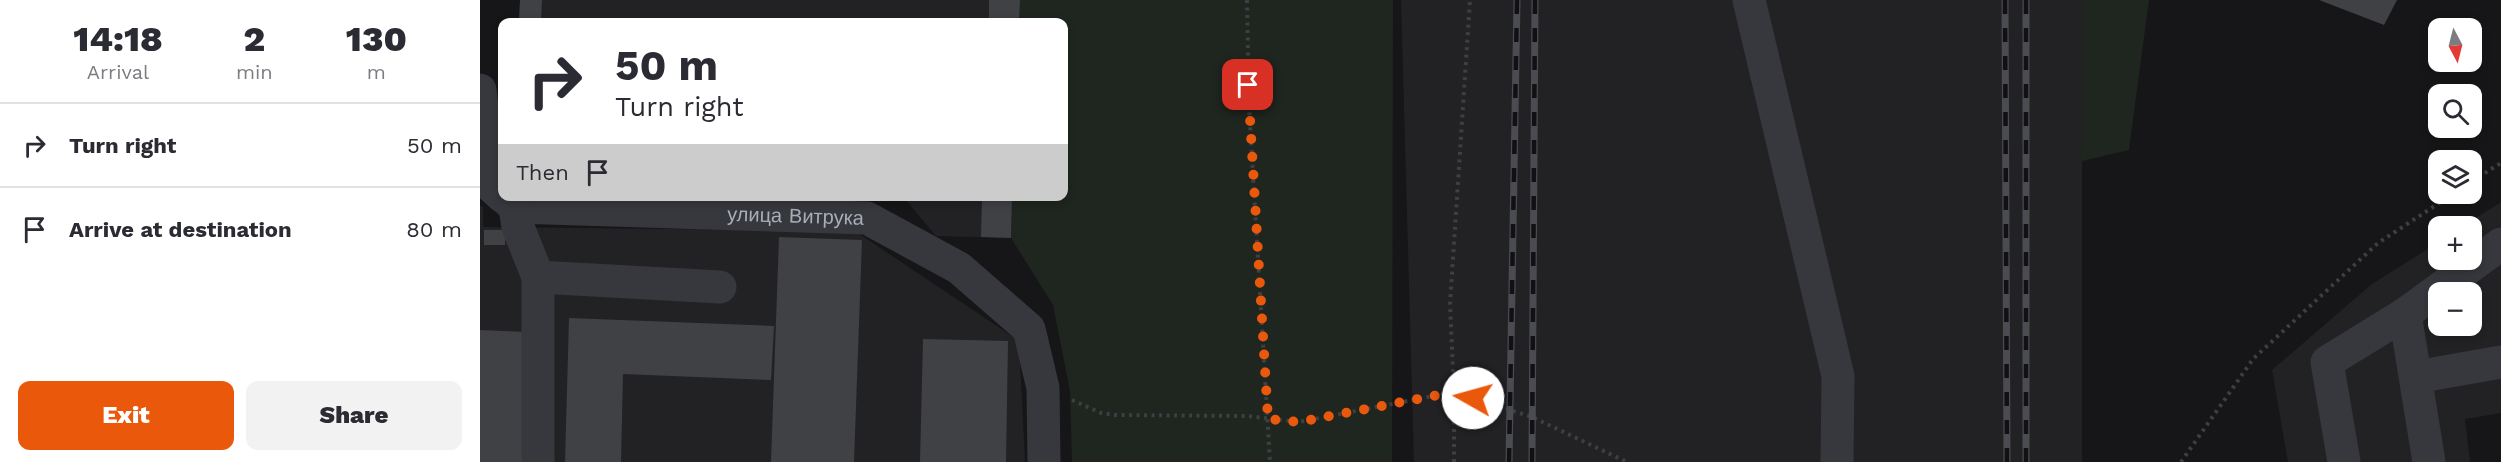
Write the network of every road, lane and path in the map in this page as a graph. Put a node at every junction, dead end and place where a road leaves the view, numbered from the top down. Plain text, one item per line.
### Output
1 (1247, 0) edge
2 (1470, 0) edge
3 (1749, 0) edge
4 (480, 90) edge
5 (2501, 163) edge
6 (2482, 175) edge
7 (498, 192) edge
8 (507, 201) edge
9 (527, 201) edge
10 (2438, 204) edge
11 (2501, 244) edge
12 (538, 276) junction
13 (720, 287) dead end
14 (2405, 314) junction
15 (2501, 362) edge
16 (2416, 377) junction
17 (1043, 388) junction
18 (1454, 392) junction
19 (1268, 419) junction
20 (538, 462) edge
21 (1044, 462) edge
22 (1270, 462) edge
23 (1454, 462) edge
24 (1627, 462) edge
25 (1837, 462) edge
26 (2181, 462) edge
27 (2344, 462) edge
28 (2429, 462) edge

1 - 19 path
2 - 18 path
3 - 25 street
4 - 7 street
5 - 6 path
8 - 12 street
9 - 17 street, улица Витрука
10 - 26 path
11 - 14 street
12 - 13 street
12 - 20 street
14 - 16 street
14 - 27 street
15 - 16 street
16 - 28 street
17 - 19 path
17 - 21 street, улица Витрука
18 - 19 path
18 - 23 path
18 - 24 path
19 - 22 path

